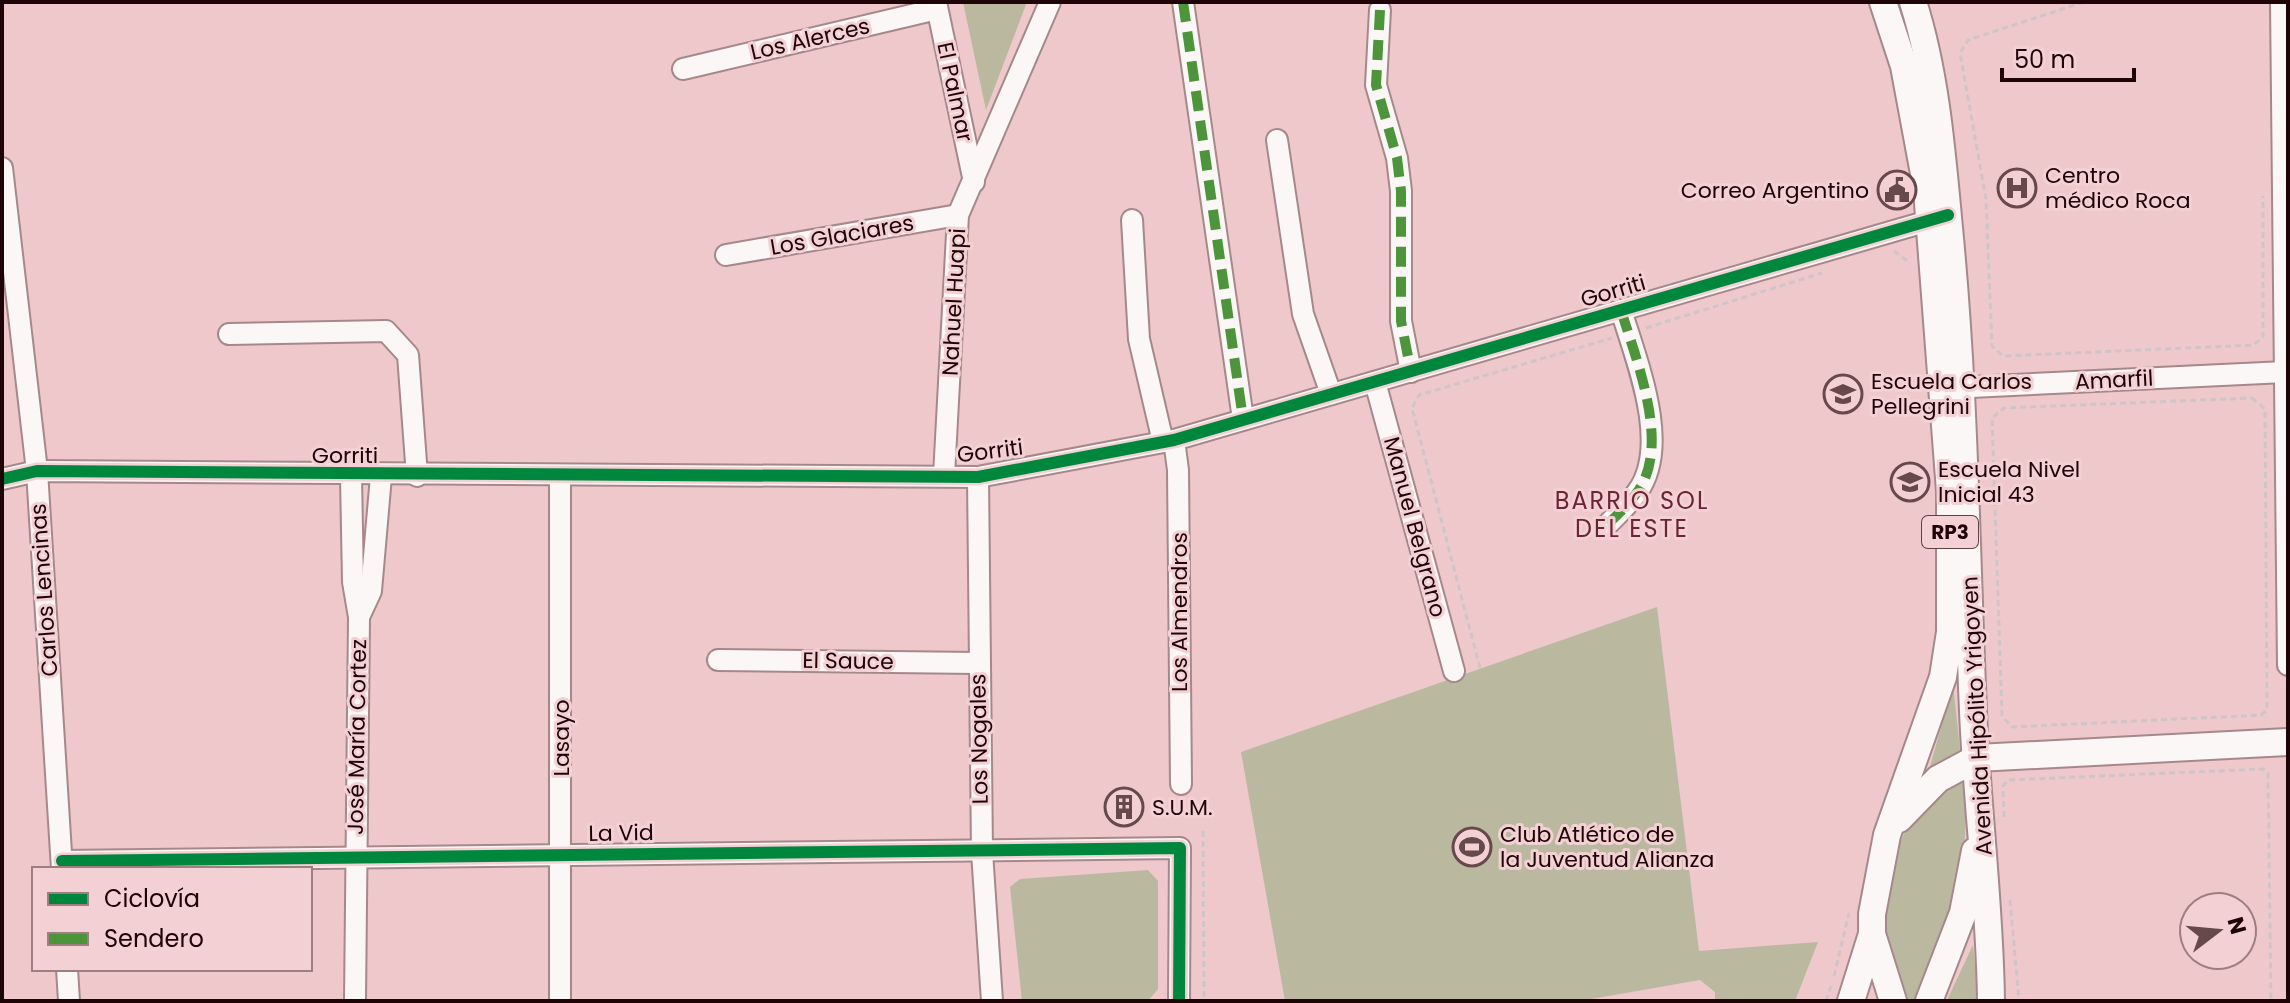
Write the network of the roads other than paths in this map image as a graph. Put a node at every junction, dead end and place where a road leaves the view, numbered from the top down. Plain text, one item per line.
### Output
1 (1050, 2) edge
2 (1183, 2) edge
3 (2281, 2) edge
4 (1921, 4) edge
5 (936, 5) edge
6 (1380, 10) dead end
7 (1885, 10) edge
8 (683, 69) dead end
9 (1277, 140) dead end
10 (2, 170) edge
11 (974, 182) junction
12 (958, 215) junction
13 (1938, 218) junction
14 (1132, 220) dead end
15 (726, 255) dead end
16 (1621, 310) junction
17 (229, 334) dead end
18 (1411, 372) junction
19 (2285, 372) junction
20 (1375, 382) junction
21 (1953, 388) junction
22 (1331, 394) junction
23 (1243, 419) junction
24 (1168, 441) junction
25 (37, 471) junction
26 (351, 476) junction
27 (381, 476) junction
28 (417, 476) junction
29 (560, 476) junction
30 (944, 476) junction
31 (978, 477) junction
32 (2, 479) edge
33 (1608, 524) dead end
34 (359, 617) junction
35 (718, 660) dead end
36 (977, 663) junction
37 (2288, 665) edge
38 (1454, 671) dead end
39 (1973, 705) junction
40 (2288, 742) edge
41 (2005, 754) junction
42 (1977, 758) junction
43 (1181, 784) dead end
44 (1979, 799) junction
45 (1887, 835) junction
46 (982, 852) junction
47 (562, 854) junction
48 (354, 857) junction
49 (62, 865) edge
50 (1872, 934) junction
51 (67, 971) edge
52 (69, 1001) edge
53 (355, 1001) edge
54 (560, 1001) edge
55 (992, 1001) edge
56 (1179, 1001) edge
57 (1851, 1001) edge
58 (1893, 1001) edge
59 (1929, 1001) edge
60 (1991, 1001) edge

1 - 11 street, Nahuel Huapi
2 - 23 street
3 - 19 street
4 - 7 street
4 - 13 main road, Avenida Hipólito Yrigoyen / RP3
5 - 8 street, Los Alerces
5 - 11 street, El Palmar
6 - 18 street
7 - 13 main road, Avenida Hipólito Yrigoyen / RP3
9 - 22 street
10 - 25 street, Carlos Lencinas
11 - 12 street, Nahuel Huapi
12 - 15 street, Los Glaciares
12 - 30 street, Nahuel Huapi
13 - 16 street, Gorriti
13 - 21 main road, Avenida Hipólito Yrigoyen / RP3
14 - 24 street, Los Almendros
16 - 18 street, Gorriti
16 - 33 street
17 - 28 street
18 - 20 street, Gorriti
19 - 21 street, Amarfil
19 - 37 street
20 - 22 street, Gorriti
20 - 38 street, Manuel Belgrano
21 - 39 main road, Avenida Hipólito Yrigoyen / RP3
21 - 45 main road, Avenida Hipólito Yrigoyen / RP3
22 - 23 street, Gorriti
23 - 24 street, Gorriti
24 - 31 street, Gorriti
24 - 43 street, Los Almendros
25 - 26 street, Gorriti
25 - 32 street, Gorriti
25 - 49 street, Carlos Lencinas
26 - 27 street, Gorriti
26 - 34 street, José María Cortez
27 - 28 street, Gorriti
27 - 34 street, José María Cortez
28 - 29 street, Gorriti
29 - 30 street, Gorriti
29 - 47 street, Lasayo
30 - 31 street, Gorriti
31 - 36 street, Los Nogales
34 - 48 street, José María Cortez
35 - 36 street, El Sauce
36 - 46 street, Los Nogales
39 - 41 main road
39 - 42 main road, Avenida Hipólito Yrigoyen / RP3
40 - 41 main road
41 - 42 main road
41 - 44 main road
42 - 44 main road, Avenida Hipólito Yrigoyen
42 - 45 main road
44 - 59 main road
44 - 60 main road, Avenida Hipólito Yrigoyen
45 - 50 main road, Avenida Hipólito Yrigoyen / RP3
46 - 47 street, La Vid
46 - 55 street, Los Nogales
46 - 56 street, La Vid
47 - 48 street, La Vid
47 - 54 street, Lasayo
48 - 49 street, La Vid
48 - 53 street, José María Cortez
50 - 57 main road, RP3
50 - 58 main road, Avenida Hipólito Yrigoyen
51 - 52 street

